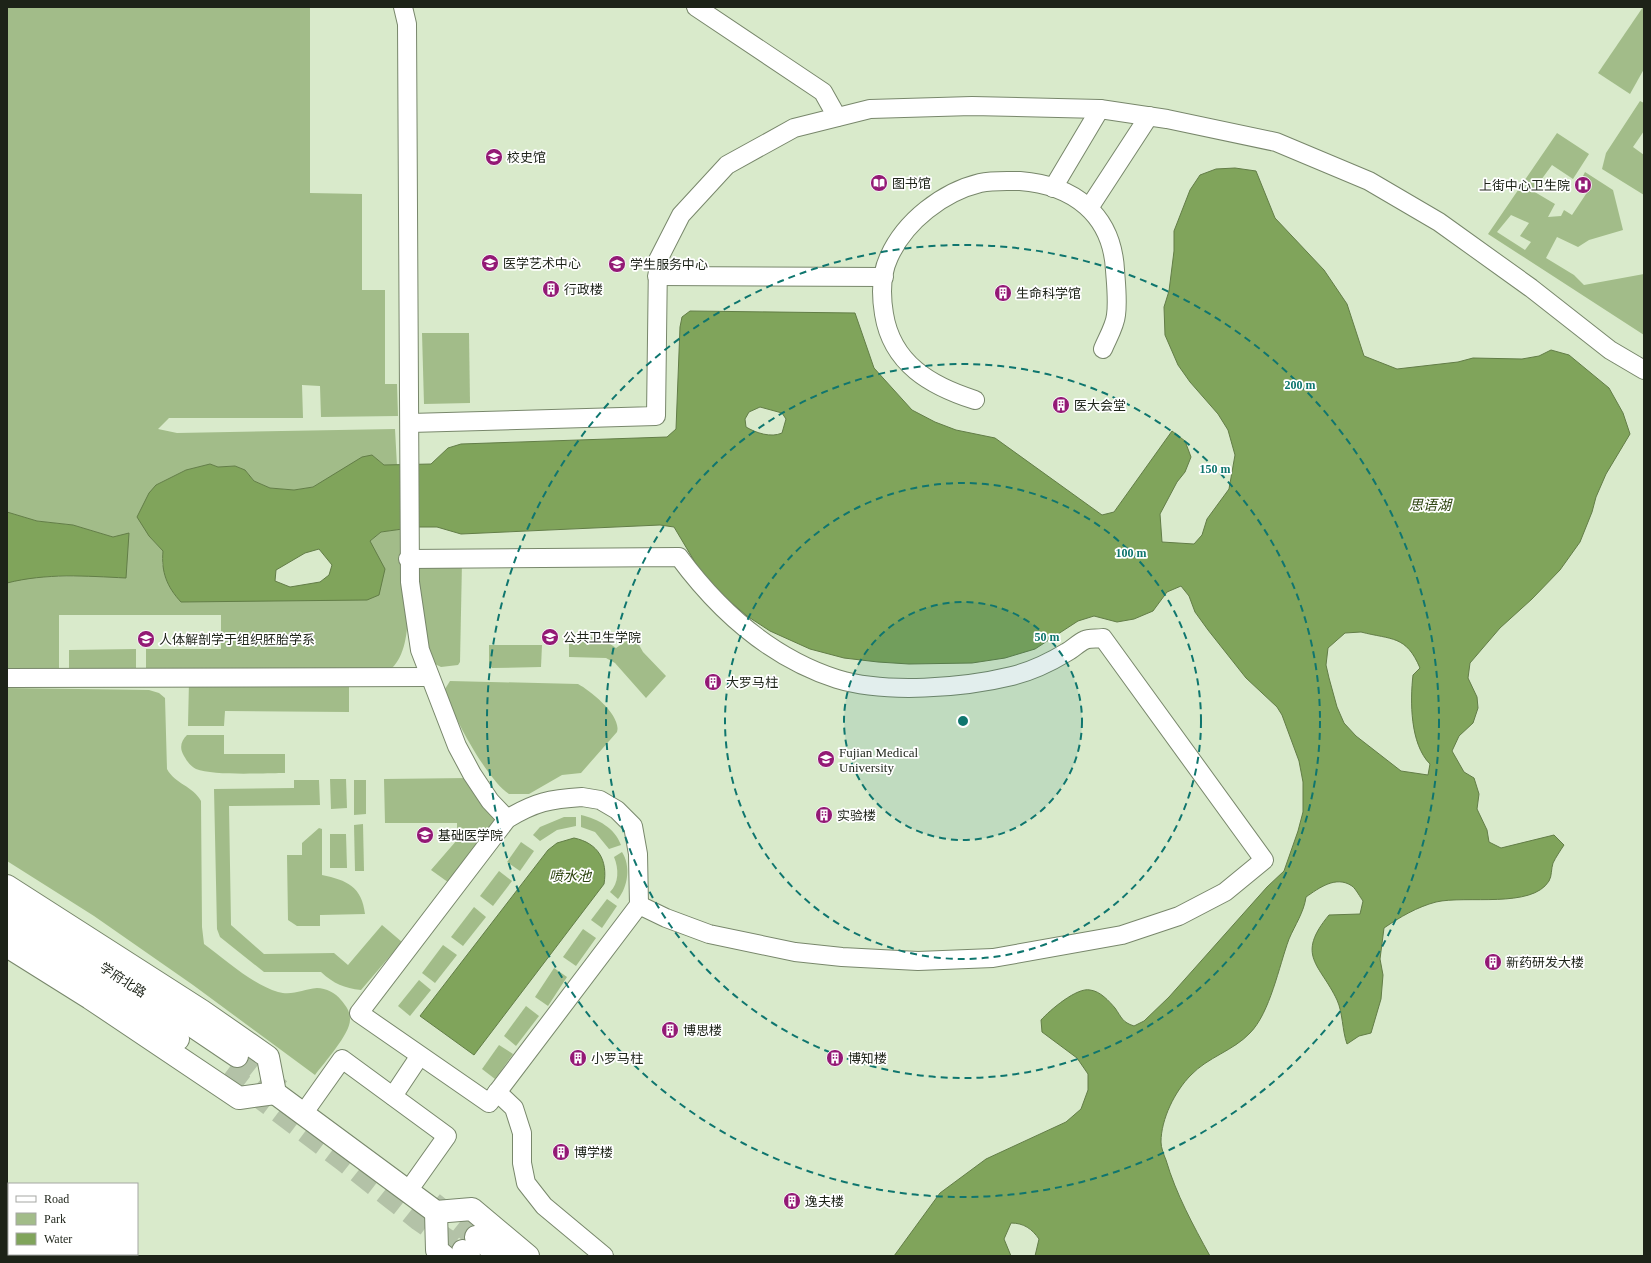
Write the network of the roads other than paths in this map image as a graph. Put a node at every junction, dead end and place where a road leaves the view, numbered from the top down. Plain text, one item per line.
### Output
1 (403, 7) edge
2 (696, 7) edge
3 (1100, 109) junction
4 (1149, 116) junction
5 (836, 117) junction
6 (1053, 188) junction
7 (1089, 208) junction
8 (657, 276) junction
9 (884, 277) junction
10 (1102, 349) dead end
11 (1644, 370) edge
12 (975, 400) dead end
13 (410, 423) junction
14 (408, 559) junction
15 (430, 677) junction
16 (7, 678) edge
17 (507, 819) junction
18 (7, 886) edge
19 (7, 905) edge
20 (639, 905) junction
21 (7, 926) edge
22 (7, 946) edge
23 (419, 1057) junction
24 (497, 1092) junction
25 (275, 1093) junction
26 (393, 1096) junction
27 (303, 1114) junction
28 (408, 1192) junction
29 (436, 1212) junction
30 (463, 1250) edge
31 (500, 1256) edge
32 (528, 1256) edge
33 (604, 1256) edge

1 - 13 street
2 - 5 street
3 - 4 street
3 - 5 street
3 - 6 street
4 - 7 street
4 - 11 street
5 - 8 street
6 - 7 street
6 - 9 street
7 - 10 street
8 - 9 street
8 - 13 street
9 - 12 street
13 - 14 street
14 - 15 street
14 - 20 street
15 - 16 street
15 - 17 street
17 - 20 street
17 - 23 street
18 - 25 main road
19 - 21 main road, 学府北路
20 - 24 street
22 - 25 main road
23 - 24 street
23 - 26 street
24 - 33 street
25 - 27 main road
26 - 27 street
26 - 28 street
27 - 28 main road
28 - 29 main road
29 - 30 main road
29 - 32 main road
30 - 31 main road

